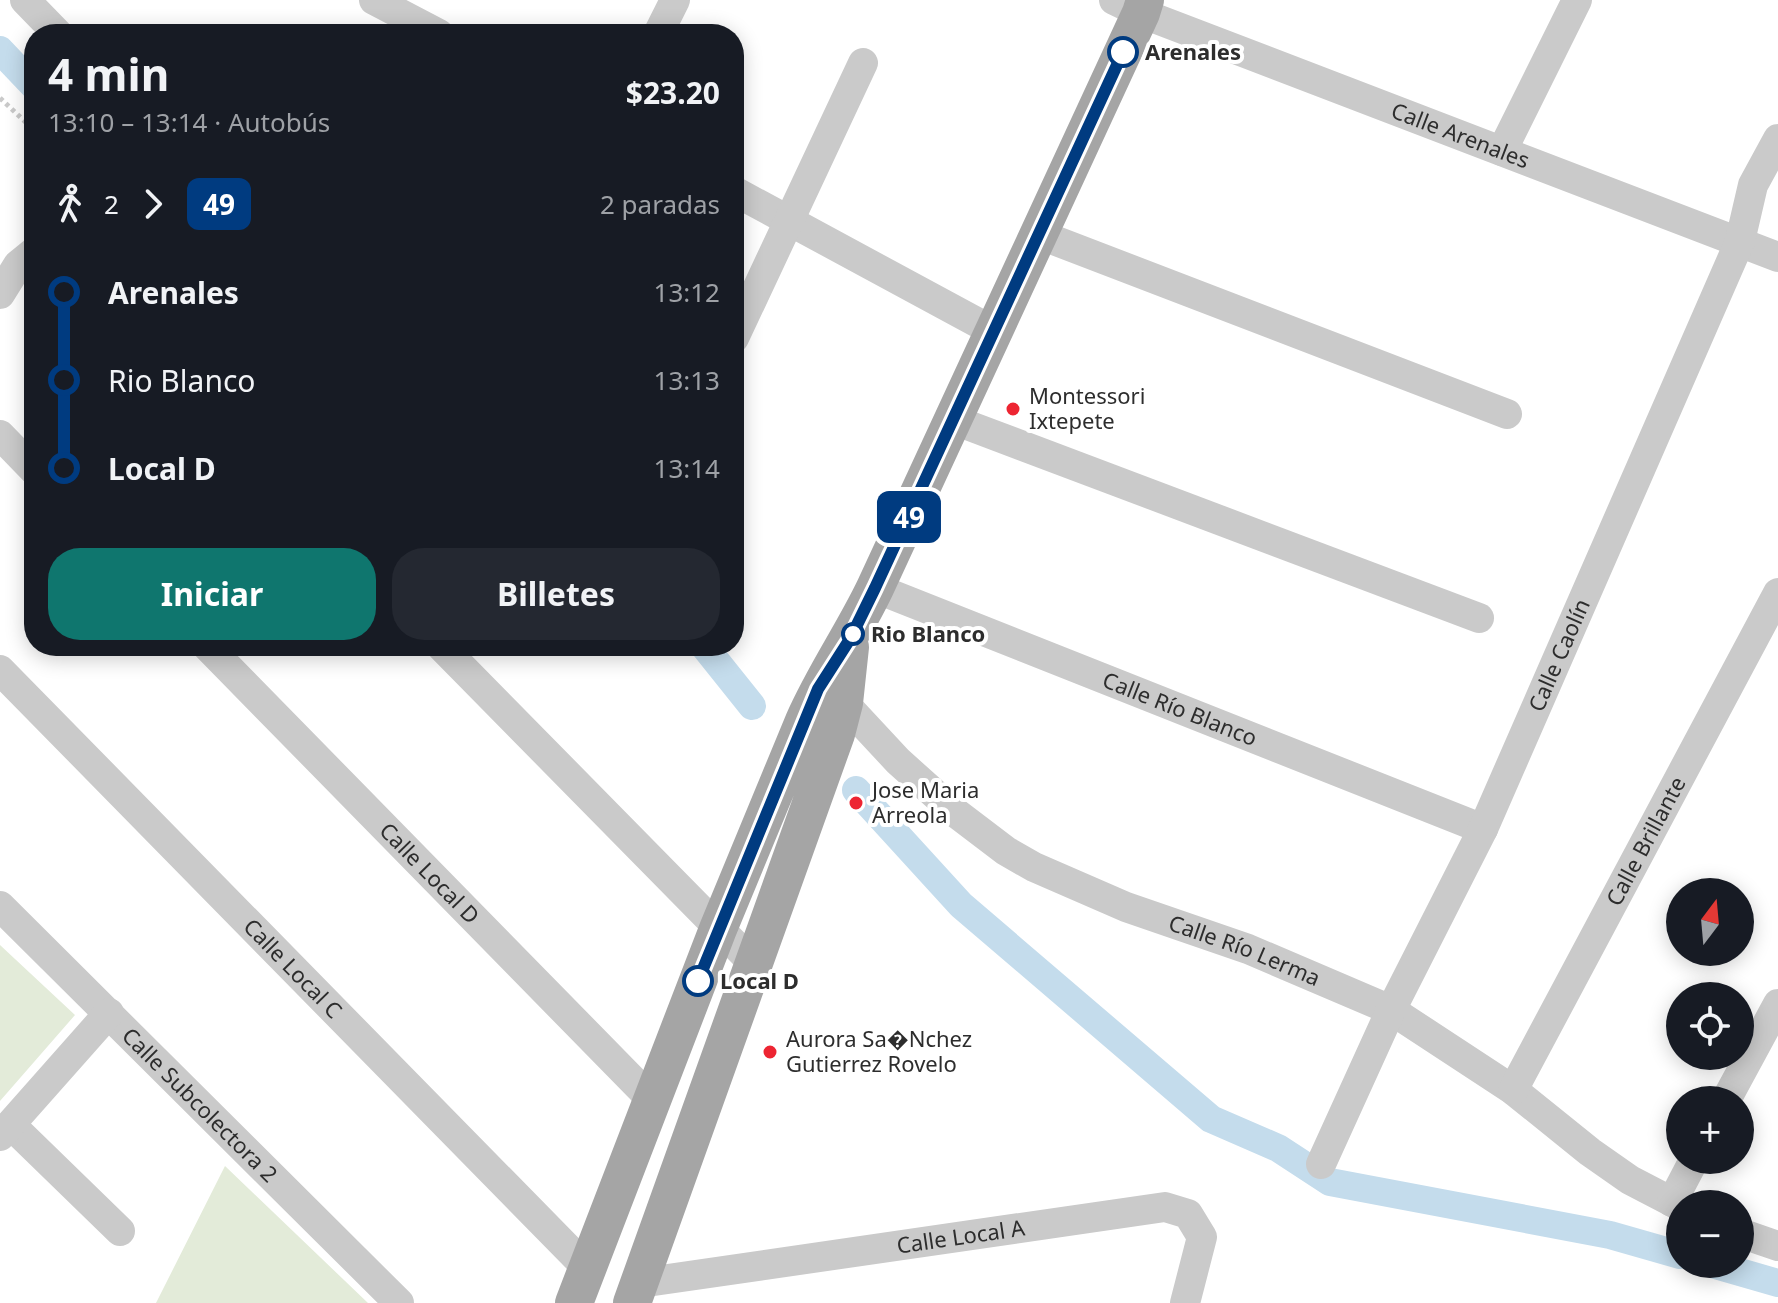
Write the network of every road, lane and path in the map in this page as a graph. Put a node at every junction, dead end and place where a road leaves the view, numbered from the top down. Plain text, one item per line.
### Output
1 (25, 0) edge
2 (374, 0) edge
3 (675, 0) edge
4 (1577, 0) edge
5 (1133, 4) edge
6 (421, 22) edge
7 (48, 24) edge
8 (663, 24) edge
9 (863, 63) dead end
10 (0, 98) edge
11 (24, 121) edge
12 (1778, 139) edge
13 (1502, 151) junction
14 (744, 196) edge
15 (788, 220) junction
16 (1038, 234) junction
17 (1740, 241) junction
18 (1778, 257) edge
19 (24, 260) edge
20 (0, 294) edge
21 (744, 316) edge
22 (993, 331) junction
23 (1507, 414) dead end
24 (954, 420) junction
25 (0, 435) edge
26 (24, 460) edge
27 (875, 588) junction
28 (1778, 593) edge
29 (1479, 618) dead end
30 (217, 656) edge
31 (451, 656) edge
32 (0, 670) edge
33 (831, 696) junction
34 (1483, 829) junction
35 (0, 906) edge
36 (718, 929) junction
37 (753, 963) junction
38 (1778, 1004) edge
39 (1391, 1010) junction
40 (109, 1013) junction
41 (1734, 1086) edge
42 (1513, 1090) junction
43 (652, 1100) junction
44 (5, 1130) edge
45 (1321, 1164) dead end
46 (1666, 1199) edge
47 (120, 1231) dead end
48 (1754, 1238) edge
49 (1778, 1246) edge
50 (586, 1267) junction
51 (636, 1293) edge
52 (399, 1303) edge
53 (574, 1303) edge
54 (1185, 1303) edge

1 - 7 street
2 - 6 street
3 - 8 street
4 - 13 street
5 - 13 street, Calle Arenales
5 - 16 main road
9 - 15 street
10 - 11 path
12 - 17 street, Calle Caolín
13 - 17 street, Calle Arenales
14 - 15 street
15 - 21 street
15 - 22 street
16 - 22 main road
16 - 23 street
17 - 18 street, Calle Arenales
17 - 34 street, Calle Caolín
19 - 20 street
22 - 24 main road
24 - 27 main road
24 - 29 street
25 - 26 street
27 - 33 main road
27 - 34 street, Calle Río Blanco
28 - 42 street, Calle Brillante
30 - 43 street, Calle Local D
31 - 36 street
32 - 50 street, Calle Local C
33 - 36 main road
33 - 37 main road
33 - 39 street, Calle Río Lerma
34 - 39 street, Calle Caolín
35 - 40 street, Calle Subcolectora 2
36 - 37 street
36 - 43 main road
37 - 51 main road
38 - 41 street
39 - 42 street, Calle Río Lerma
39 - 45 street, Calle Caolín
40 - 44 street
40 - 52 street, Calle Subcolectora 2
42 - 46 street, Calle Río Lerma
43 - 50 main road
44 - 47 street
48 - 49 street
50 - 53 main road
51 - 54 street, Calle Local A

